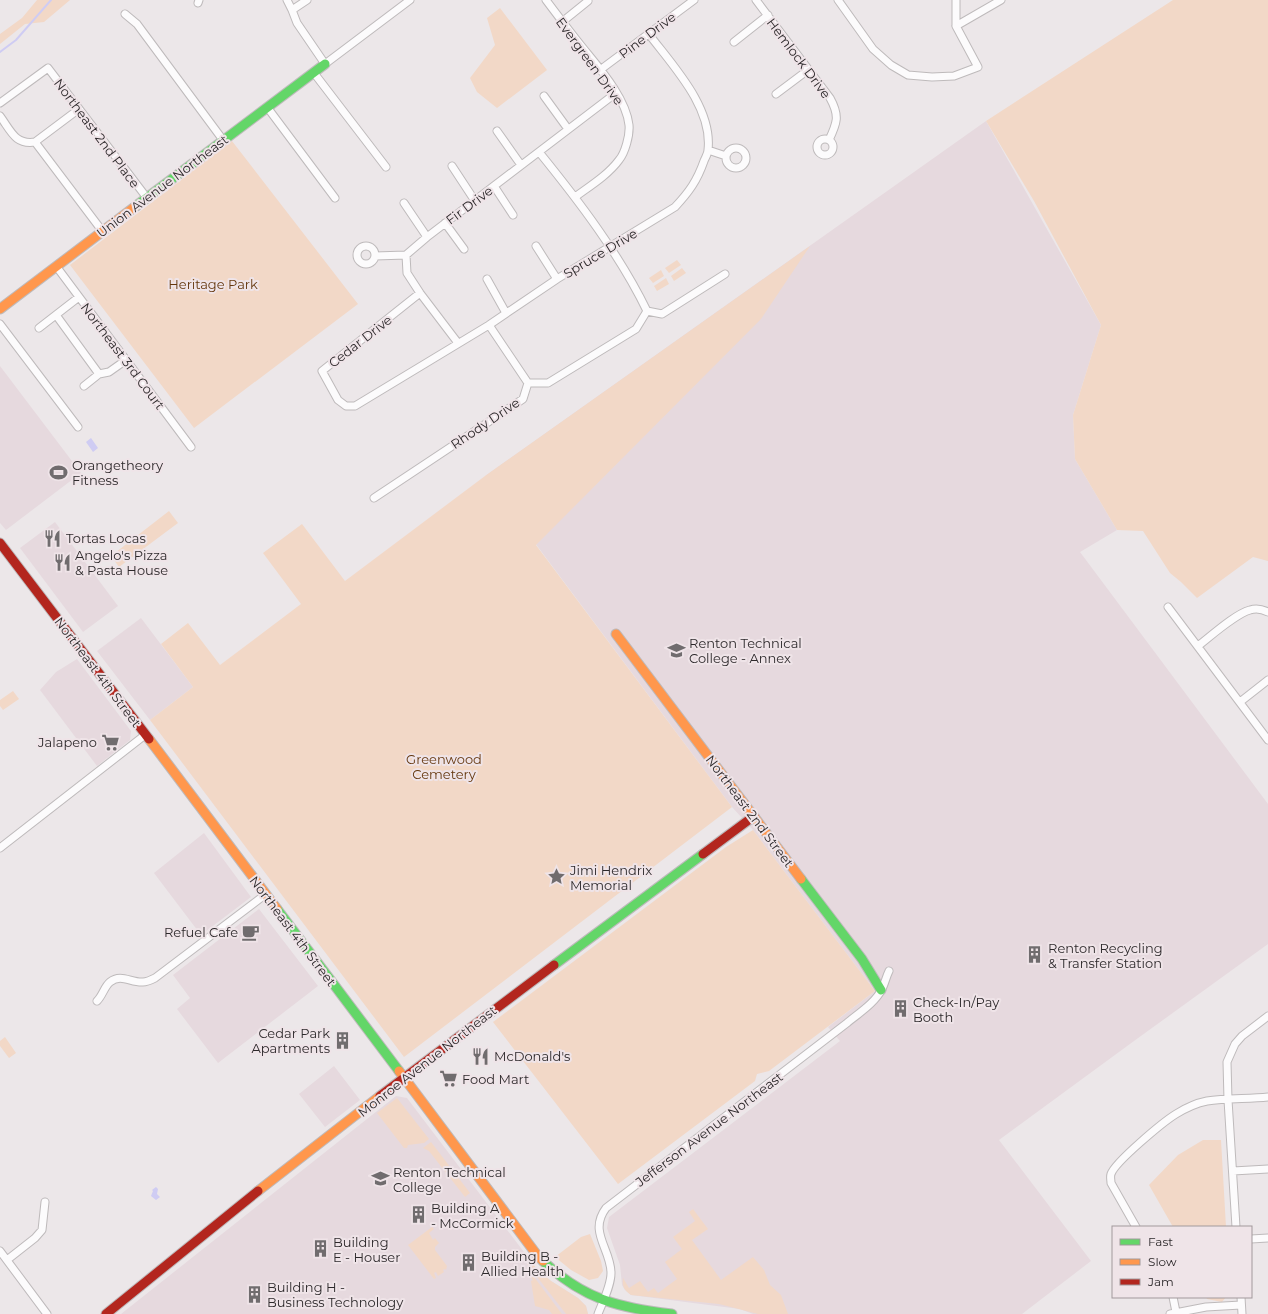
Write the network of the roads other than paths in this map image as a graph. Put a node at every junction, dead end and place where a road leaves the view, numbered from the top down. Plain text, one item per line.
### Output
1 (287, 0) edge
2 (307, 0) edge
3 (410, 0) edge
4 (546, 0) edge
5 (694, 0) edge
6 (756, 0) edge
7 (956, 0) edge
8 (1001, 0) edge
9 (588, 1) dead end
10 (840, 1) edge
11 (292, 10) junction
12 (125, 14) dead end
13 (768, 16) junction
14 (562, 22) junction
15 (956, 26) junction
16 (648, 33) junction
17 (734, 42) dead end
18 (325, 64) junction
19 (600, 70) junction
20 (808, 70) junction
21 (314, 72) junction
22 (616, 93) junction
23 (776, 94) dead end
24 (544, 96) dead end
25 (0, 103) edge
26 (267, 107) junction
27 (79, 109) junction
28 (0, 116) edge
29 (568, 130) junction
30 (497, 131) dead end
31 (223, 140) junction
32 (828, 140) dead end
33 (36, 142) junction
34 (708, 150) junction
35 (539, 152) junction
36 (726, 156) dead end
37 (521, 165) junction
38 (452, 166) dead end
39 (386, 167) dead end
40 (494, 186) junction
41 (575, 197) junction
42 (147, 198) junction
43 (335, 198) dead end
44 (474, 201) junction
45 (404, 203) dead end
46 (513, 215) dead end
47 (445, 223) junction
48 (102, 232) junction
49 (427, 237) junction
50 (536, 246) dead end
51 (609, 247) junction
52 (464, 249) dead end
53 (406, 255) junction
54 (375, 256) dead end
55 (56, 266) junction
56 (725, 274) dead end
57 (487, 279) dead end
58 (556, 279) junction
59 (420, 293) junction
60 (79, 297) junction
61 (0, 308) edge
62 (647, 311) junction
63 (506, 313) junction
64 (56, 315) junction
65 (0, 324) edge
66 (490, 325) junction
67 (39, 328) dead end
68 (458, 343) junction
69 (126, 360) junction
70 (99, 374) junction
71 (528, 383) junction
72 (84, 386) dead end
73 (354, 406) joint
74 (78, 427) dead end
75 (191, 446) dead end
76 (374, 498) dead end
77 (0, 543) edge
78 (1168, 608) dead end
79 (1268, 612) edge
80 (616, 634) dead end
81 (1198, 646) junction
82 (1268, 680) edge
83 (1240, 702) junction
84 (145, 735) junction
85 (1268, 740) edge
86 (754, 816) junction
87 (0, 848) edge
88 (266, 894) junction
89 (889, 971) dead end
90 (881, 990) junction
91 (97, 1000) dead end
92 (1268, 1016) edge
93 (403, 1078) junction
94 (1268, 1097) edge
95 (1228, 1100) junction
96 (1268, 1169) edge
97 (1233, 1171) junction
98 (45, 1202) dead end
99 (1135, 1226) edge
100 (1236, 1226) edge
101 (1268, 1238) edge
102 (1252, 1239) edge
103 (0, 1251) edge
104 (7, 1260) junction
105 (1173, 1298) edge
106 (603, 1300) junction
107 (1241, 1301) edge
108 (1173, 1313) edge
109 (47, 1314) edge
110 (106, 1314) edge
111 (598, 1314) edge
112 (672, 1314) edge
113 (1242, 1314) edge

1 - 11 street
2 - 11 street
3 - 18 street
4 - 14 street, Evergreen Drive
5 - 16 street, Pine Drive
6 - 13 street, Hemlock Drive
7 - 15 street
8 - 15 street
9 - 14 street
10 - 15 street
11 - 18 street
12 - 31 street
13 - 17 street
13 - 20 street, Hemlock Drive
14 - 19 street, Evergreen Drive
16 - 19 street, Pine Drive
16 - 34 street, Spruce Drive
18 - 21 street, Union Avenue Northeast
19 - 22 street, Evergreen Drive
20 - 23 street
20 - 32 street, Hemlock Drive
21 - 26 street, Union Avenue Northeast
21 - 39 street
22 - 29 street, Fir Drive
22 - 41 street, Evergreen Drive
24 - 29 street
25 - 27 street, Northeast 2nd Place
26 - 31 street, Union Avenue Northeast
26 - 43 street
27 - 33 street
27 - 42 street, Northeast 2nd Place
28 - 33 street
29 - 35 street, Fir Drive
30 - 37 street
31 - 42 street, Union Avenue Northeast
33 - 48 street
34 - 36 street
34 - 51 street, Spruce Drive
35 - 37 street, Fir Drive
35 - 41 street
37 - 40 street, Fir Drive
38 - 44 street
40 - 44 street, Fir Drive
40 - 46 street
41 - 51 street
42 - 48 street, Union Avenue Northeast
44 - 47 street, Fir Drive
45 - 49 street
47 - 49 street, Fir Drive
47 - 52 street
48 - 55 street, Union Avenue Northeast
49 - 53 street, Fir Drive
50 - 58 street
51 - 58 street, Spruce Drive
51 - 62 street
53 - 54 street
53 - 59 street
55 - 60 street, Northeast 3rd Court
55 - 61 street, Union Avenue Northeast
56 - 62 street
57 - 63 street
58 - 63 street, Spruce Drive
59 - 68 street
59 - 73 street, Cedar Drive
60 - 64 street
60 - 69 street, Northeast 3rd Court
62 - 71 street, Rhody Drive
63 - 66 street, Spruce Drive
64 - 67 street
64 - 70 street
65 - 74 street
66 - 68 street, Spruce Drive
66 - 71 street
68 - 73 street, Spruce Drive
69 - 70 street
69 - 75 street, Northeast 3rd Court
70 - 72 street
71 - 76 street, Rhody Drive
77 - 84 street, Northeast 4th Street
78 - 81 street
79 - 81 street
80 - 86 street, Northeast 2nd Street
81 - 83 street
82 - 83 street
83 - 85 street
84 - 87 street
84 - 88 street, Northeast 4th Street
86 - 90 street, Northeast 2nd Street
86 - 93 street, Monroe Avenue Northeast
88 - 91 street
88 - 93 street, Northeast 4th Street
89 - 90 street, Jefferson Avenue Northeast
90 - 106 street, Jefferson Avenue Northeast
92 - 95 street
93 - 106 street, Northeast 4th Street
93 - 110 street, Monroe Avenue Northeast
94 - 95 street
95 - 97 street
95 - 99 street
96 - 97 street
97 - 100 street
98 - 104 street
101 - 102 street
103 - 104 street
104 - 109 street
105 - 108 street
106 - 111 street, Jefferson Avenue Northeast
106 - 112 street, Northeast 4th Street
107 - 108 street
107 - 113 street

